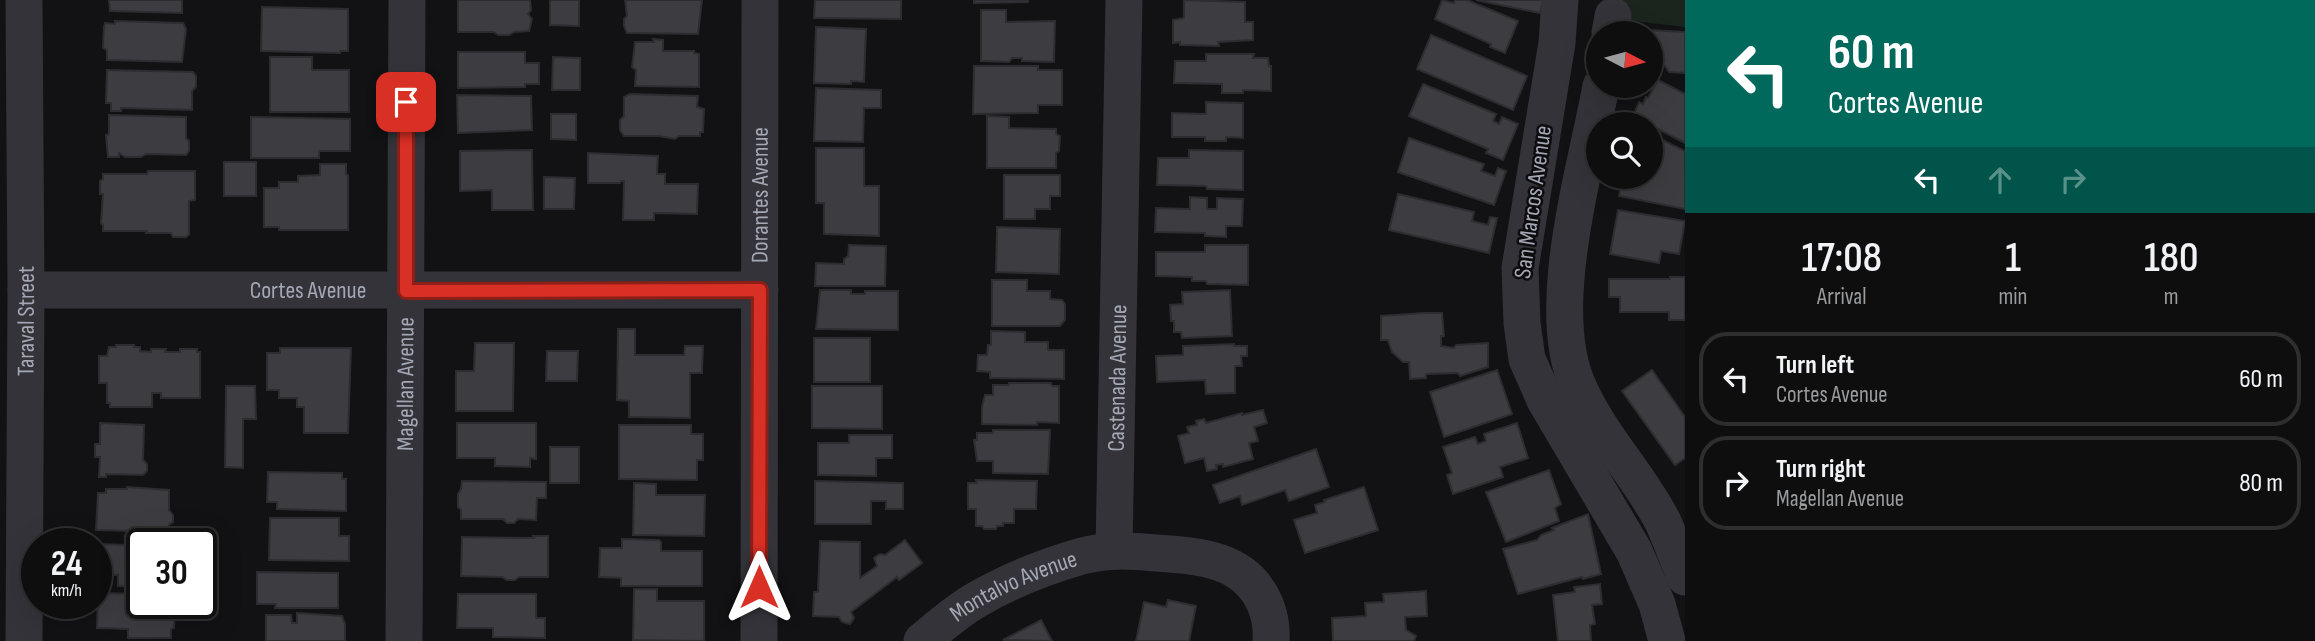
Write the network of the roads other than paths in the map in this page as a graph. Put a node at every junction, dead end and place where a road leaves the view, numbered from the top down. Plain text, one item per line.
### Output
1 (24, 0) edge
2 (407, 0) edge
3 (760, 0) edge
4 (1124, 0) edge
5 (1560, 0) edge
6 (1599, 98) edge
7 (26, 290) junction
8 (760, 290) junction
9 (406, 291) junction
10 (13, 364) edge
11 (1561, 393) junction
12 (1114, 550) junction
13 (1685, 577) edge
14 (24, 641) edge
15 (404, 641) edge
16 (759, 641) edge
17 (922, 641) edge
18 (1270, 641) edge
19 (1667, 641) edge

1 - 7 street, Taraval Street
2 - 9 street, Magellan Avenue
3 - 8 street, Dorantes Avenue
4 - 12 street, Castenada Avenue
5 - 11 street, San Marcos Avenue
6 - 11 street, San Marcos Avenue
7 - 9 street, Cortes Avenue
7 - 10 street, Taraval Street
8 - 9 street, Cortes Avenue
8 - 16 street, Dorantes Avenue
9 - 15 street, Magellan Avenue
10 - 14 street, Taraval Street
11 - 13 street, San Marcos Avenue
11 - 19 street, San Marcos Avenue
12 - 17 street, Montalvo Avenue
12 - 18 street

